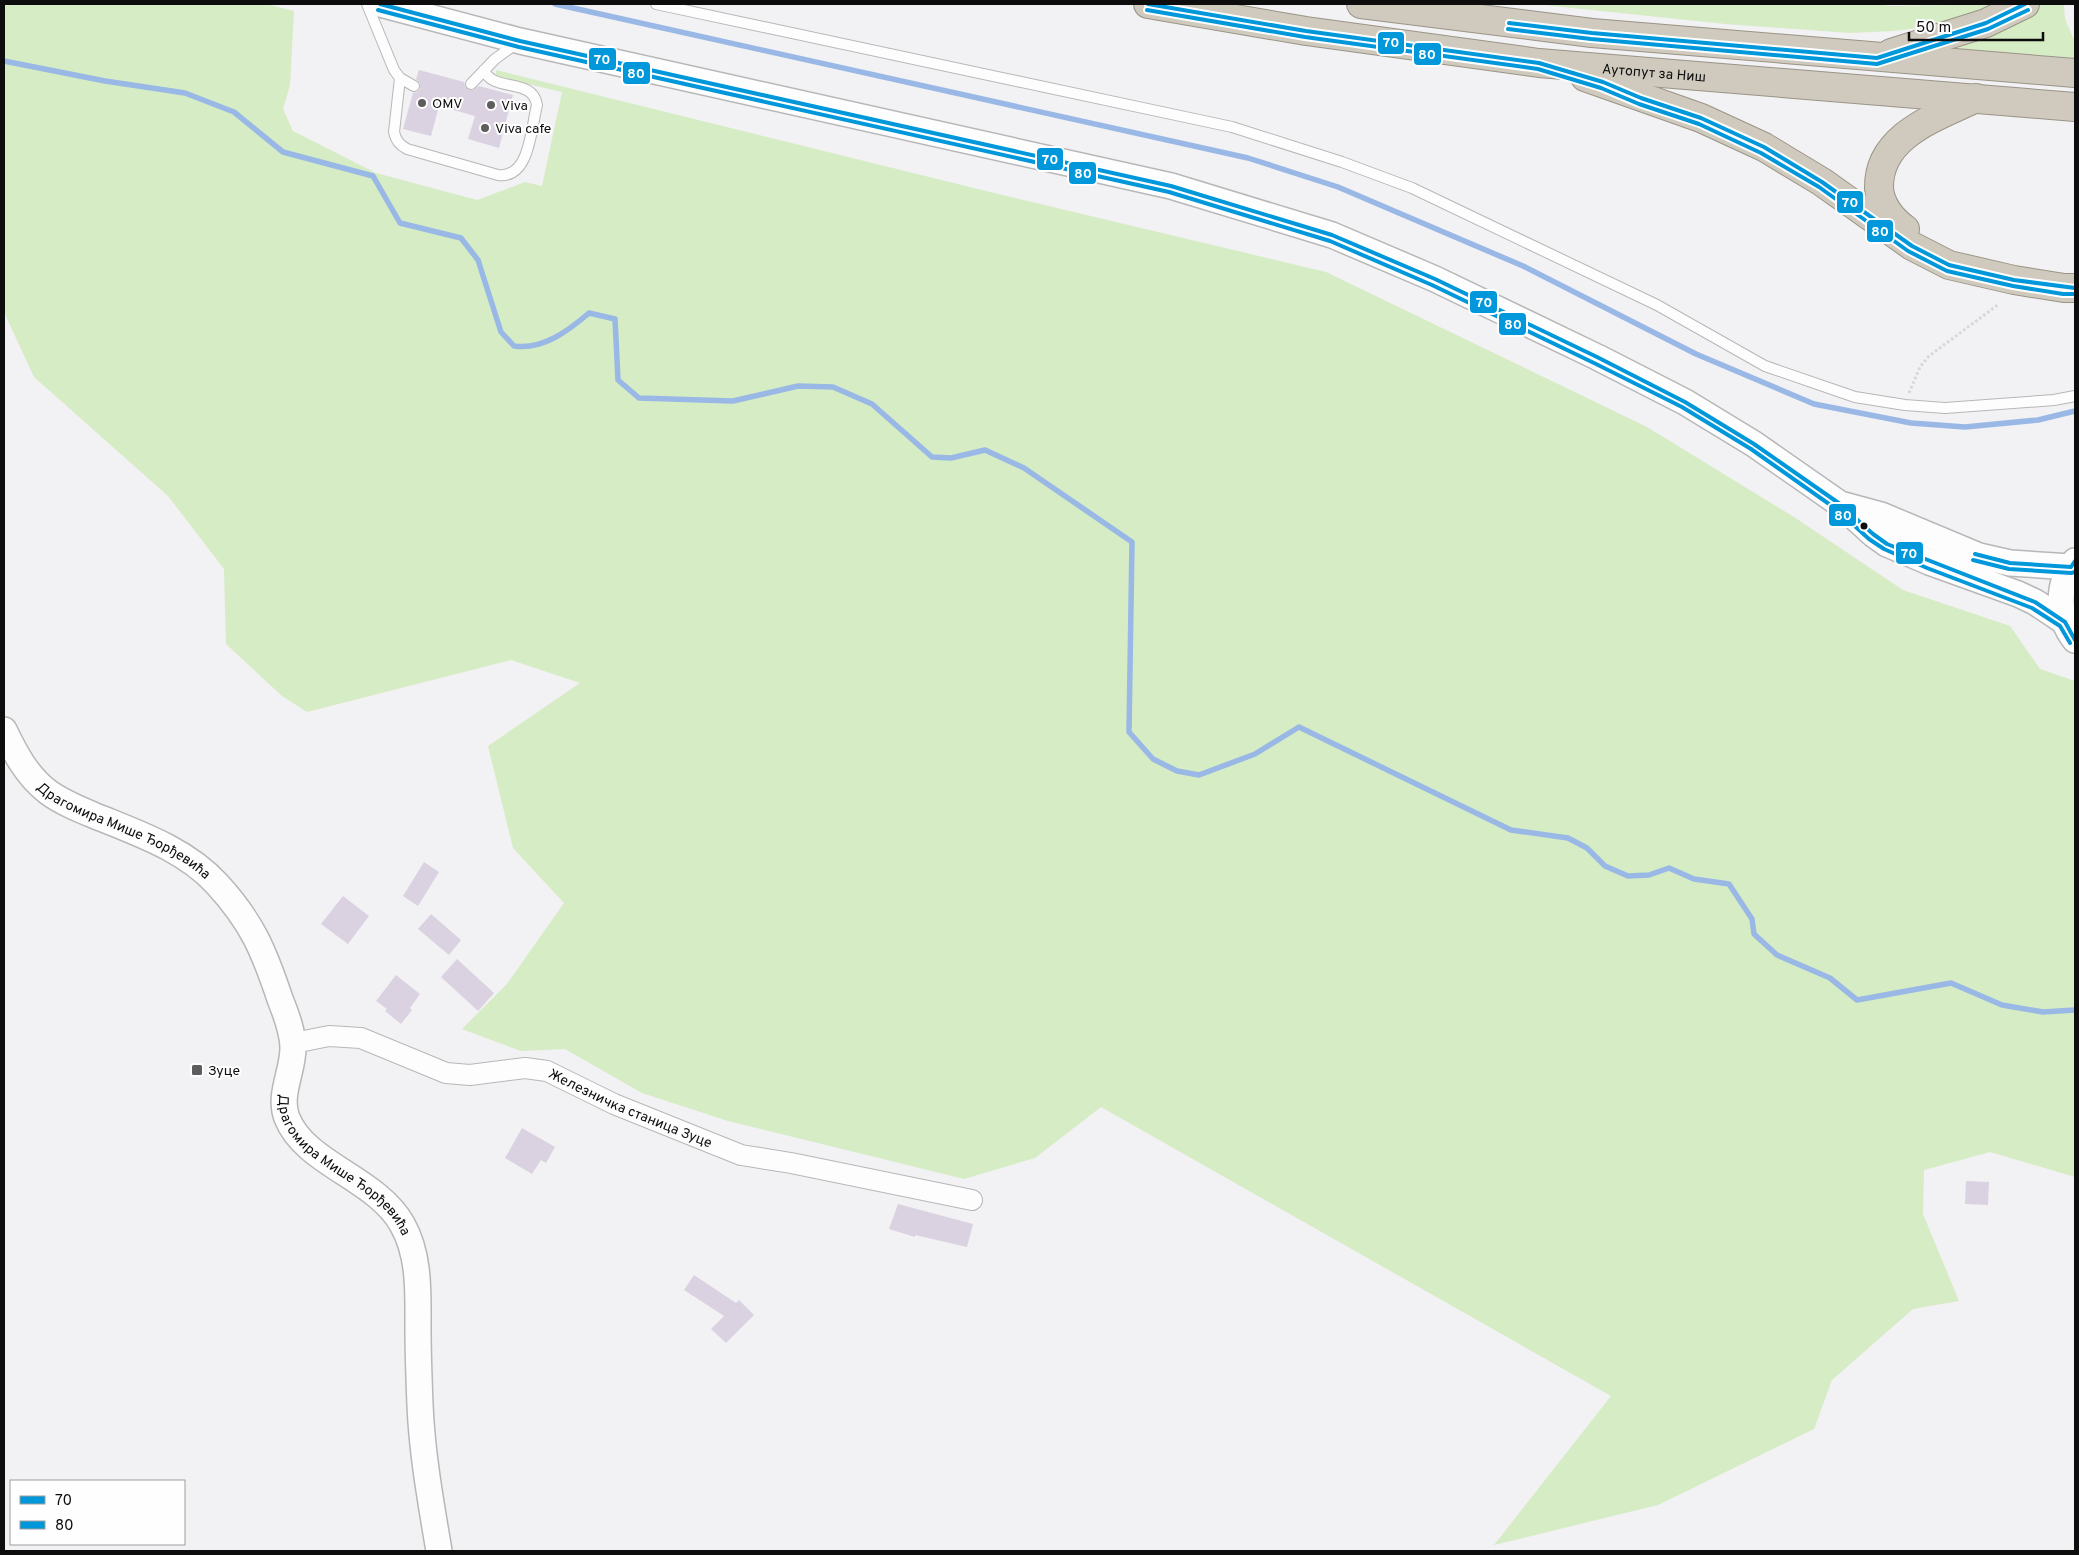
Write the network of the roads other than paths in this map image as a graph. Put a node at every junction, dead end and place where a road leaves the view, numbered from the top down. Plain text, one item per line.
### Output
1 (366, 4) edge
2 (380, 4) edge
3 (656, 4) edge
4 (1148, 4) edge
5 (1361, 4) edge
6 (2025, 4) edge
7 (520, 41) junction
8 (1877, 58) junction
9 (1539, 63) junction
10 (484, 70) junction
11 (2075, 73) edge
12 (400, 78) junction
13 (471, 84) dead end
14 (414, 86) dead end
15 (1976, 98) junction
16 (2075, 107) edge
17 (2075, 280) edge
18 (2075, 288) edge
19 (2075, 396) edge
20 (1840, 504) junction
21 (2073, 564) edge
22 (2070, 631) edge
23 (4, 730) edge
24 (293, 1046) junction
25 (972, 1200) dead end
26 (439, 1551) edge

1 - 12 lane
2 - 7 street
3 - 19 lane
4 - 9 highway, Аутопут за Ниш
5 - 8 highway
6 - 8 highway
7 - 10 lane
7 - 20 street
8 - 11 highway
9 - 15 highway, Аутопут за Ниш
9 - 18 highway
10 - 12 lane
10 - 13 lane
12 - 14 lane
15 - 16 highway, Аутопут за Ниш
15 - 17 highway
20 - 21 street
20 - 22 street
21 - 22 street
23 - 24 street, Драгомира Мише Ђорђевића
24 - 25 street, Железничка станица Зуце
24 - 26 street, Драгомира Мише Ђорђевића

